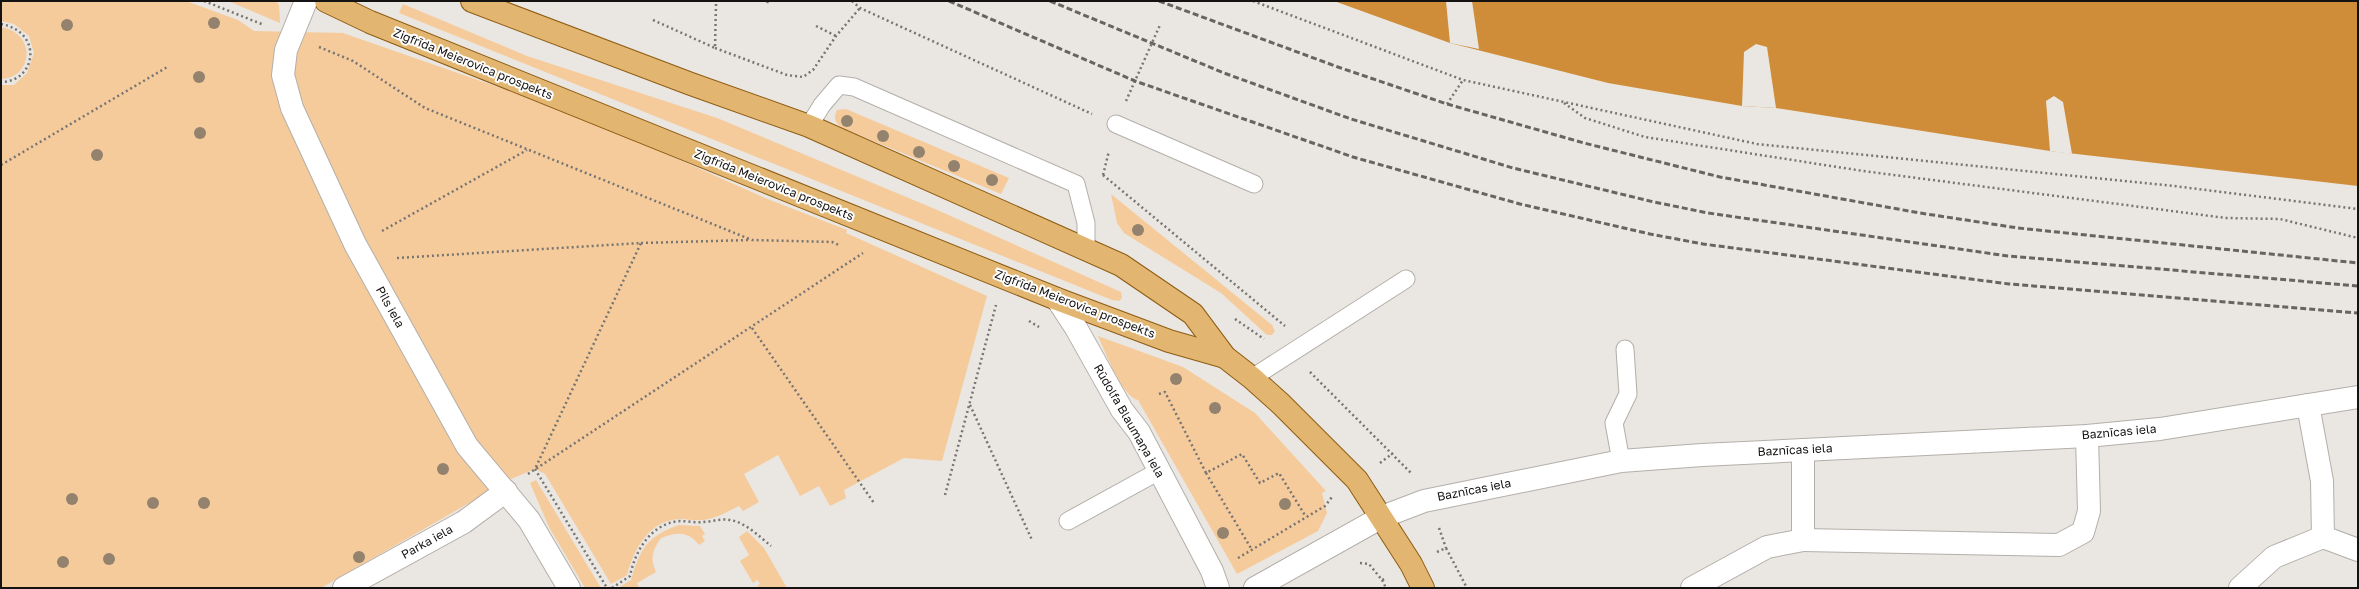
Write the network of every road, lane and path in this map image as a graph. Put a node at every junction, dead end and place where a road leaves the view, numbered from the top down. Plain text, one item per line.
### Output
1 (306, 1) edge
2 (326, 1) edge
3 (472, 1) edge
4 (852, 1) edge
5 (1253, 1) edge
6 (716, 4) dead end
7 (860, 8) junction
8 (653, 20) dead end
9 (1, 24) edge
10 (816, 26) dead end
11 (836, 36) junction
12 (715, 48) junction
13 (169, 66) dead end
14 (368, 72) dead end
15 (1463, 80) junction
16 (1, 82) edge
17 (1563, 102) junction
18 (1447, 104) dead end
19 (1116, 124) joint
20 (809, 126) junction
21 (528, 150) junction
22 (1, 165) edge
23 (1103, 175) dead end
24 (1254, 184) dead end
25 (2358, 209) edge
26 (2358, 238) edge
27 (752, 240) junction
28 (640, 243) junction
29 (355, 244) junction
30 (844, 247) dead end
31 (1086, 249) junction
32 (857, 251) dead end
33 (863, 253) junction
34 (870, 256) dead end
35 (366, 265) junction
36 (1406, 279) dead end
37 (1057, 299) junction
38 (989, 302) dead end
39 (996, 305) junction
40 (1003, 308) dead end
41 (1023, 317) dead end
42 (752, 328) junction
43 (1042, 329) dead end
44 (1625, 349) dead end
45 (1290, 353) junction
46 (1225, 357) junction
47 (1252, 378) junction
48 (1159, 394) dead end
49 (2358, 397) edge
50 (970, 404) junction
51 (2308, 405) junction
52 (2087, 436) junction
53 (1803, 450) junction
54 (1621, 461) junction
55 (535, 469) junction
56 (1160, 471) junction
57 (1206, 473) junction
58 (506, 491) junction
59 (945, 495) dead end
60 (874, 503) dead end
61 (1312, 514) dead end
62 (1306, 517) junction
63 (1382, 517) junction
64 (1068, 521) dead end
65 (2322, 537) junction
66 (1032, 540) dead end
67 (1802, 540) junction
68 (771, 546) dead end
69 (1252, 550) junction
70 (2358, 550) edge
71 (1215, 579) edge
72 (1382, 580) dead end
73 (344, 588) edge
74 (569, 588) edge
75 (607, 588) edge
76 (612, 588) edge
77 (1255, 588) edge
78 (1386, 588) edge
79 (1423, 588) edge
80 (1692, 588) edge
81 (2240, 588) edge

1 - 29 street, Pils iela
2 - 37 main road, Zigfrīda Meierovica prospekts
3 - 20 main road, Zigfrīda Meierovica prospekts
4 - 7 path
5 - 15 path
6 - 12 path
7 - 11 path
7 - 19 path
8 - 12 path
9 - 16 path
10 - 11 path
11 - 12 path
13 - 22 path
14 - 21 path
15 - 17 path
15 - 18 path
17 - 25 path
17 - 26 path
19 - 24 lane
20 - 31 main road, Zigfrīda Meierovica prospekts
20 - 31 lane
21 - 27 path
21 - 29 path
23 - 45 path
27 - 28 path
27 - 30 path
28 - 35 path
28 - 55 path
29 - 35 street, Pils iela
31 - 46 main road, Zigfrīda Meierovica prospekts
32 - 33 path
33 - 34 path
33 - 42 path
35 - 58 street, Pils iela
36 - 45 lane
37 - 46 main road, Zigfrīda Meierovica prospekts
37 - 56 street, Rūdolfa Blaumaņa iela
38 - 39 path
39 - 40 path
39 - 50 path
41 - 43 path
42 - 55 path
42 - 60 path
44 - 54 lane
45 - 47 lane
46 - 47 main road, Zigfrīda Meierovica prospekts
47 - 63 main road, Zigfrīda Meierovica prospekts
48 - 57 path
49 - 51 street, Baznīcas iela
50 - 59 path
50 - 66 path
51 - 52 street, Baznīcas iela
51 - 65 street
52 - 53 street, Baznīcas iela
52 - 67 street
53 - 54 street, Baznīcas iela
53 - 67 street
54 - 63 street, Baznīcas iela
55 - 75 path
56 - 64 lane
56 - 71 street, Rūdolfa Blaumaņa iela
57 - 62 path
57 - 69 path
58 - 73 street, Parka iela
58 - 74 street, Pils iela
61 - 62 path
62 - 69 path
63 - 77 street, Baznīcas iela
63 - 79 main road, Zigfrīda Meierovica prospekts
65 - 70 street
65 - 81 street
67 - 80 street
68 - 76 path
69 - 71 path
72 - 78 path

